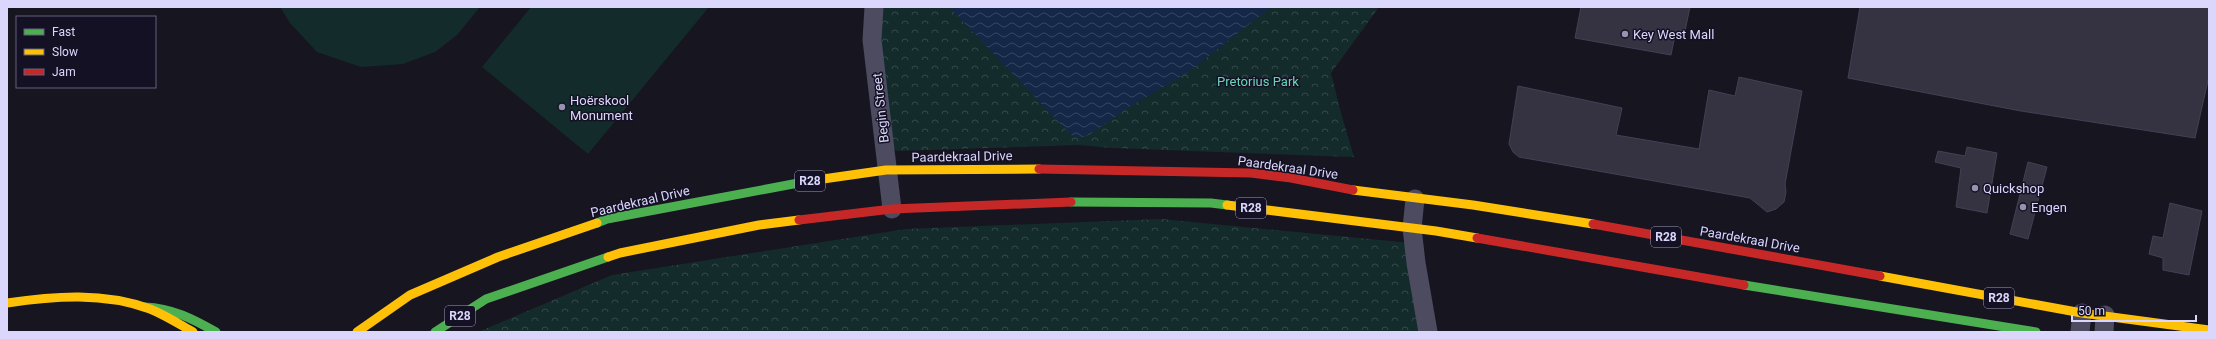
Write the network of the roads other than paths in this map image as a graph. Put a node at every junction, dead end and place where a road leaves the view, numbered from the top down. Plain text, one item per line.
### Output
1 (874, 7) edge
2 (886, 170) junction
3 (1415, 200) junction
4 (892, 209) junction
5 (1412, 228) junction
6 (7, 303) edge
7 (145, 307) junction
8 (2082, 313) junction
9 (2105, 324) edge
10 (2209, 330) edge
11 (193, 332) edge
12 (216, 332) edge
13 (357, 332) edge
14 (435, 332) edge
15 (1428, 332) edge
16 (2036, 332) edge
17 (2080, 332) edge

1 - 2 street, Begin Street
2 - 3 main road, Paardekraal Drive / R28
2 - 4 street, Begin Street
2 - 13 main road, Paardekraal Drive / R28
3 - 5 street
3 - 8 main road, Paardekraal Drive / R28
4 - 5 main road, R28
4 - 14 main road, R28
5 - 15 street
5 - 16 main road, R28
6 - 7 main road
7 - 11 main road
7 - 12 main road
8 - 9 main road, Paardekraal Drive / R28
8 - 17 street
9 - 10 main road, Paardekraal Drive / R28

